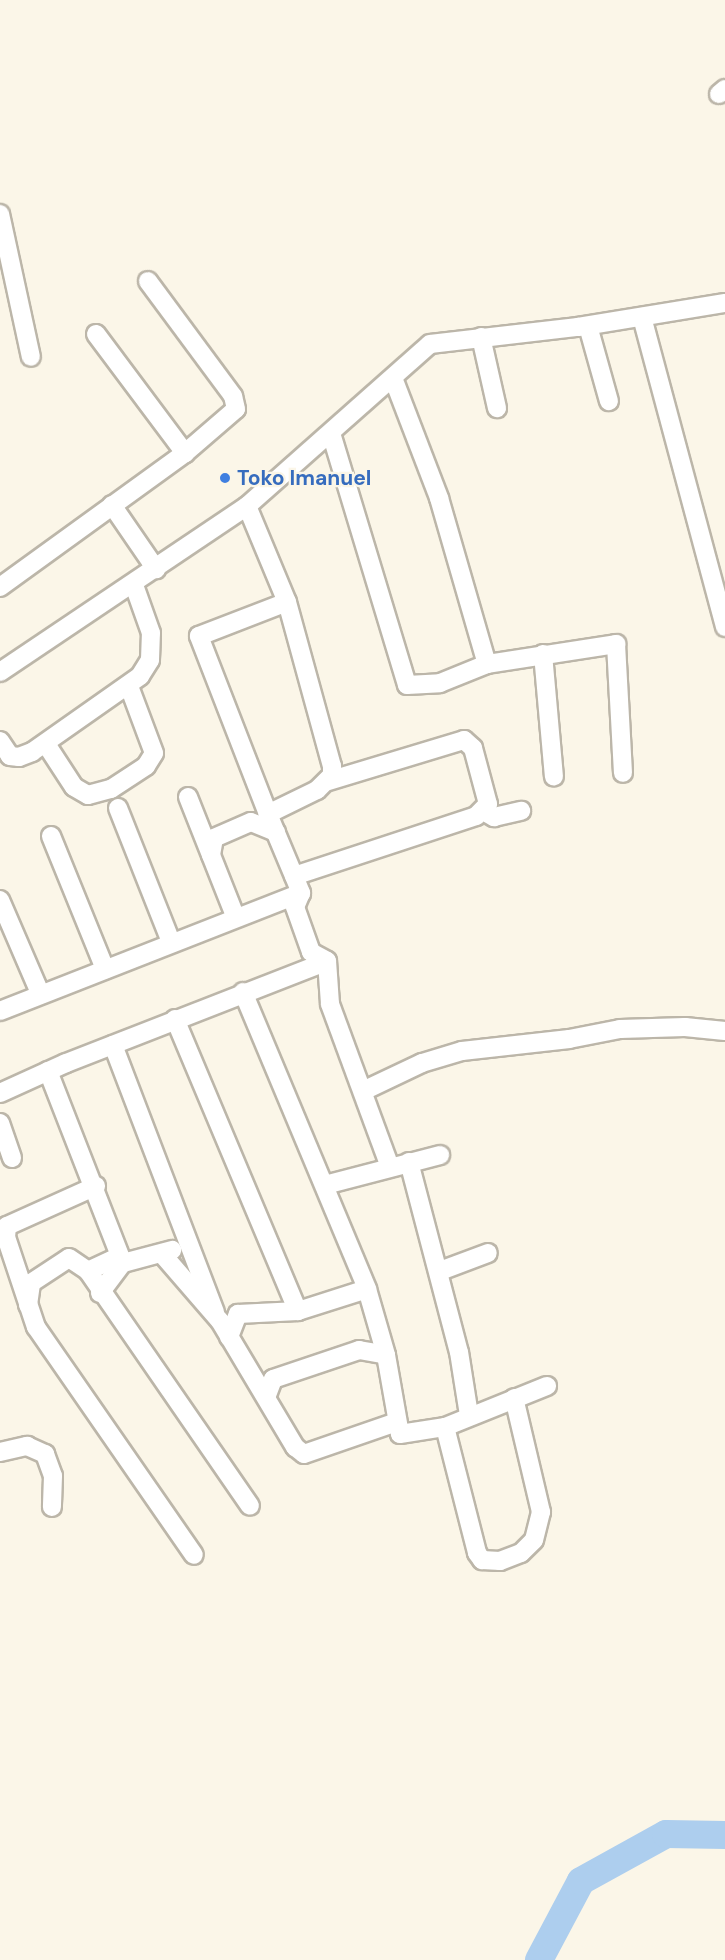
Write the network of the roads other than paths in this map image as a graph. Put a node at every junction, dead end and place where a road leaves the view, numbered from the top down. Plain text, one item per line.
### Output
1 (0, 214) edge
2 (148, 281) dead end
3 (725, 303) edge
4 (642, 317) junction
5 (588, 326) junction
6 (96, 334) dead end
7 (481, 337) junction
8 (31, 357) dead end
9 (393, 378) junction
10 (609, 401) dead end
11 (497, 408) dead end
12 (331, 433) junction
13 (185, 453) junction
14 (112, 505) junction
15 (247, 506) junction
16 (156, 569) junction
17 (134, 585) junction
18 (0, 587) edge
19 (287, 602) junction
20 (725, 627) edge
21 (543, 654) junction
22 (487, 664) junction
23 (0, 672) edge
24 (129, 686) junction
25 (0, 741) edge
26 (46, 744) junction
27 (623, 773) dead end
28 (554, 777) dead end
29 (328, 781) junction
30 (188, 797) dead end
31 (118, 808) dead end
32 (483, 811) junction
33 (520, 811) dead end
34 (268, 814) junction
35 (276, 832) junction
36 (51, 836) dead end
37 (211, 855) junction
38 (294, 876) junction
39 (301, 893) junction
40 (0, 900) edge
41 (235, 916) junction
42 (171, 942) junction
43 (327, 961) junction
44 (105, 969) junction
45 (243, 992) junction
46 (41, 994) junction
47 (0, 1011) edge
48 (175, 1019) junction
49 (725, 1031) edge
50 (113, 1045) junction
51 (48, 1071) junction
52 (2, 1087) edge
53 (363, 1091) junction
54 (0, 1123) edge
55 (440, 1155) dead end
56 (12, 1158) dead end
57 (410, 1162) junction
58 (390, 1167) junction
59 (325, 1185) junction
60 (96, 1186) junction
61 (186, 1243) junction
62 (488, 1254) dead end
63 (163, 1255) junction
64 (122, 1260) junction
65 (88, 1271) junction
66 (440, 1271) junction
67 (367, 1289) junction
68 (100, 1293) junction
69 (28, 1310) junction
70 (298, 1311) junction
71 (224, 1329) junction
72 (386, 1355) junction
73 (547, 1386) dead end
74 (267, 1395) junction
75 (513, 1398) junction
76 (470, 1415) junction
77 (397, 1422) junction
78 (445, 1427) junction
79 (0, 1452) edge
80 (250, 1506) dead end
81 (52, 1507) dead end
82 (194, 1555) dead end

1 - 8 street
2 - 13 street
3 - 4 street
4 - 5 street
4 - 20 street
5 - 7 street
5 - 10 street
6 - 13 street
7 - 9 street
7 - 11 street
9 - 12 street
9 - 22 street
12 - 15 street
12 - 22 street
13 - 14 street
14 - 16 street
14 - 18 street
15 - 16 street
15 - 19 street
16 - 17 street
17 - 23 street
17 - 24 street
19 - 29 street
19 - 34 street
21 - 22 street
21 - 27 street
21 - 28 street
24 - 26 street
24 - 26 street
25 - 26 street
29 - 32 street
29 - 34 street
30 - 37 street
31 - 42 street
32 - 33 street
32 - 38 street
34 - 35 street
35 - 37 street
35 - 38 street
36 - 44 street
37 - 41 street
38 - 39 street
39 - 41 street
39 - 43 street
40 - 46 street
41 - 42 street
42 - 44 street
43 - 45 street
43 - 53 street
44 - 46 street
45 - 48 street
45 - 59 street
46 - 47 street
48 - 50 street
48 - 70 street
49 - 53 street
50 - 51 street
50 - 61 street
51 - 52 street
51 - 60 street
53 - 58 street
54 - 56 street
55 - 57 street
57 - 58 street
57 - 66 street
58 - 59 street
59 - 67 street
60 - 64 street
60 - 69 street
61 - 63 street
61 - 71 street
62 - 66 street
63 - 64 street
63 - 71 street
64 - 65 street
64 - 68 street
65 - 68 street
65 - 69 street
66 - 76 street
67 - 70 street
67 - 72 street
68 - 80 street
69 - 82 street
70 - 71 street
71 - 74 street
72 - 74 street
72 - 77 street
73 - 75 street
74 - 77 street
75 - 76 street
75 - 78 street
76 - 78 street
77 - 78 street
79 - 81 street

